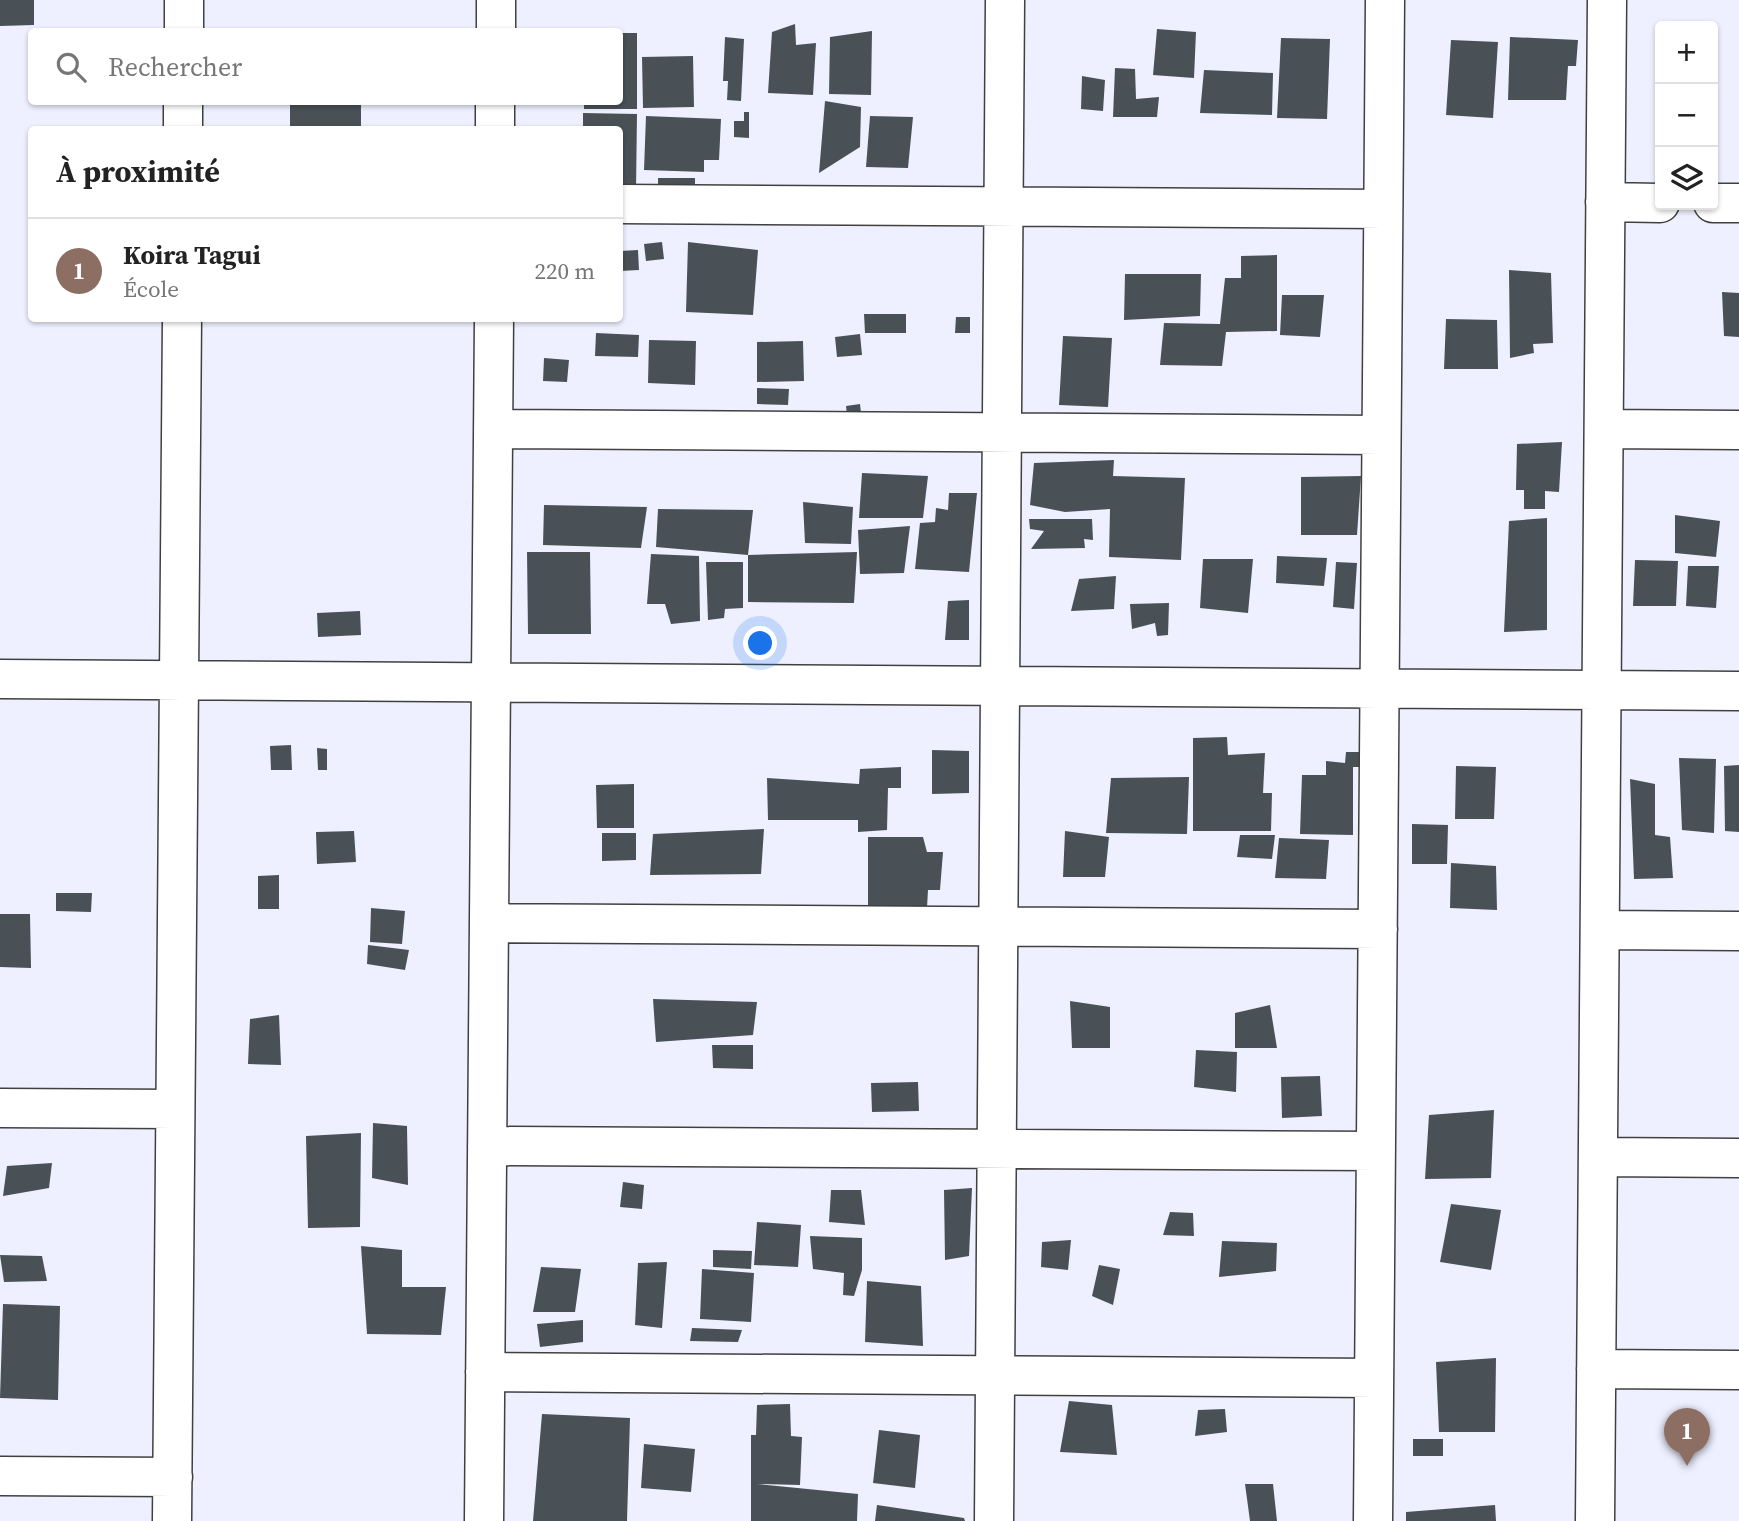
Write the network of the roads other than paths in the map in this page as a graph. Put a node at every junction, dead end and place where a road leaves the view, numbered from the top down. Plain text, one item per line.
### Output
1 (184, 0) edge
2 (496, 0) edge
3 (1005, 0) edge
4 (1385, 0) edge
5 (1607, 0) edge
6 (184, 28) edge
7 (496, 28) edge
8 (183, 105) edge
9 (495, 105) edge
10 (183, 126) edge
11 (495, 126) edge
12 (1605, 202) junction
13 (1655, 202) edge
14 (1718, 203) edge
15 (1739, 203) edge
16 (623, 204) edge
17 (1004, 206) junction
18 (1383, 209) junction
19 (182, 322) edge
20 (494, 322) edge
21 (493, 429) junction
22 (1604, 429) junction
23 (1739, 430) edge
24 (1002, 432) junction
25 (1381, 435) junction
26 (0, 680) edge
27 (179, 681) junction
28 (491, 682) junction
29 (1000, 686) junction
30 (1380, 688) junction
31 (1601, 690) junction
32 (1739, 691) edge
33 (489, 923) junction
34 (998, 927) junction
35 (1378, 929) junction
36 (1600, 930) junction
37 (1739, 931) edge
38 (0, 1108) edge
39 (175, 1109) junction
40 (487, 1146) junction
41 (997, 1149) junction
42 (1376, 1151) junction
43 (1598, 1157) junction
44 (1739, 1158) edge
45 (1596, 1369) junction
46 (1739, 1370) edge
47 (485, 1372) junction
48 (995, 1376) junction
49 (1374, 1378) junction
50 (0, 1476) edge
51 (173, 1477) junction
52 (172, 1521) edge
53 (484, 1521) edge
54 (994, 1521) edge
55 (1373, 1521) edge
56 (1595, 1521) edge

1 - 6 street
2 - 7 street
3 - 17 street
4 - 18 street
5 - 12 street
8 - 10 street
9 - 11 street
12 - 13 street
12 - 22 street
14 - 15 street
16 - 17 street
17 - 18 street
17 - 24 street
18 - 25 street
19 - 27 street
20 - 21 street
21 - 24 street
21 - 28 street
22 - 23 street
22 - 31 street
24 - 25 street
24 - 29 street
25 - 30 street
26 - 27 street
27 - 28 street
27 - 39 street
28 - 29 street
28 - 33 street
29 - 30 street
29 - 34 street
30 - 31 street
30 - 35 street
31 - 32 street
31 - 36 street
33 - 34 street
33 - 40 street
34 - 35 street
34 - 41 street
35 - 42 street
36 - 37 street
36 - 43 street
38 - 39 street
39 - 51 street
40 - 41 street
40 - 47 street
41 - 42 street
41 - 48 street
42 - 49 street
43 - 44 street
43 - 45 street
45 - 46 street
45 - 56 street
47 - 48 street
47 - 53 street
48 - 49 street
48 - 54 street
49 - 55 street
50 - 51 street
51 - 52 street

